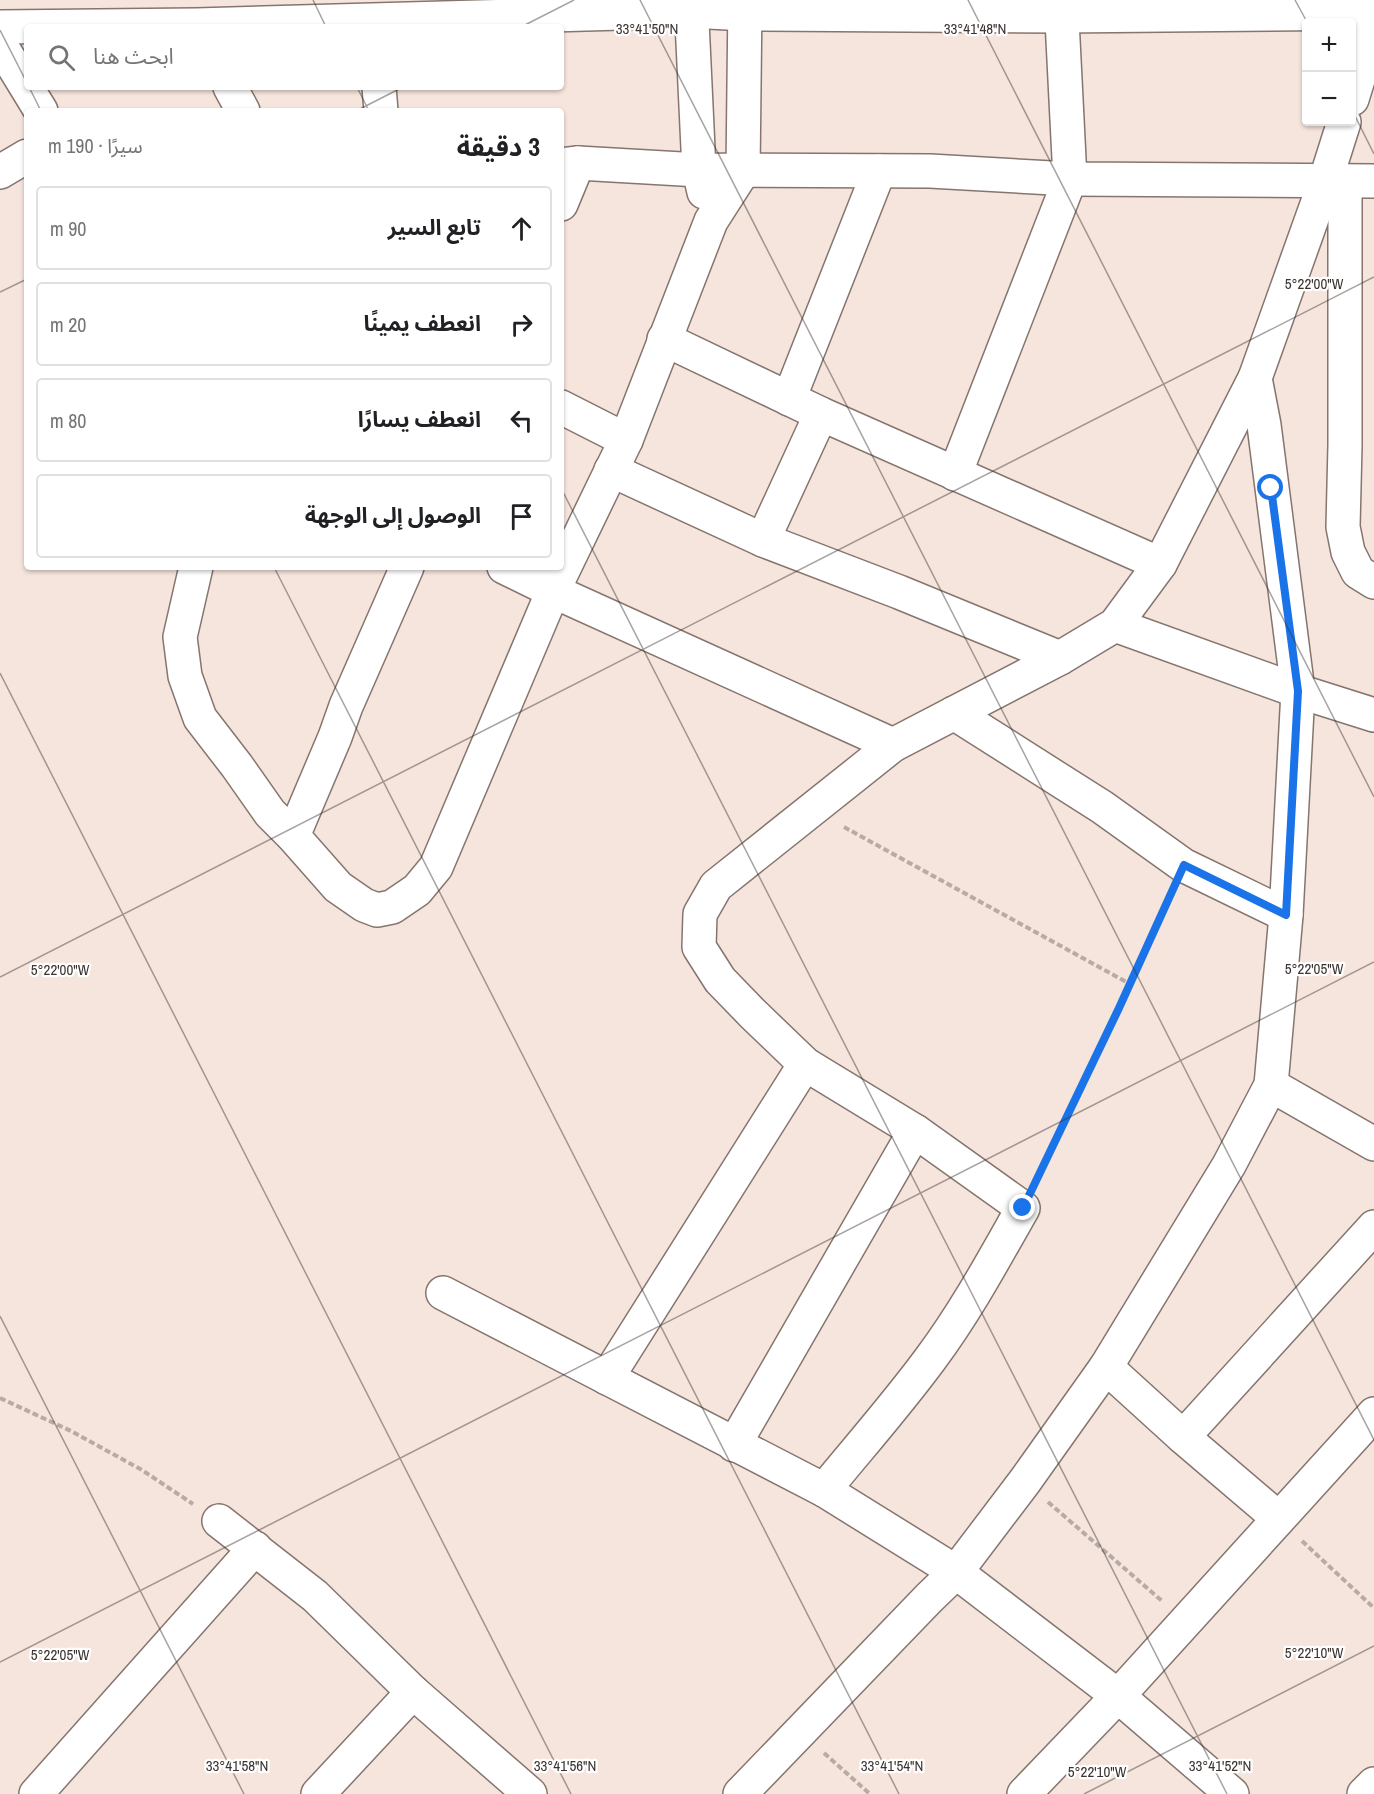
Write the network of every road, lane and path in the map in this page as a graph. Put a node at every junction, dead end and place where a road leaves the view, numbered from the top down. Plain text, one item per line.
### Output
1 (691, 5) edge
2 (745, 7) edge
3 (1061, 8) edge
4 (1374, 13) edge
5 (377, 16) edge
6 (232, 24) edge
7 (0, 27) edge
8 (24, 27) edge
9 (1374, 28) edge
10 (0, 44) edge
11 (24, 84) edge
12 (1356, 86) edge
13 (27, 90) edge
14 (232, 90) edge
15 (380, 90) edge
16 (38, 108) edge
17 (241, 108) edge
18 (381, 108) edge
19 (1344, 126) edge
20 (24, 158) edge
21 (570, 164) edge
22 (699, 170) junction
23 (742, 171) junction
24 (879, 171) junction
25 (0, 172) edge
26 (1070, 179) junction
27 (1348, 181) edge
28 (564, 191) edge
29 (711, 221) junction
30 (664, 339) junction
31 (1255, 378) junction
32 (789, 399) junction
33 (564, 409) edge
34 (821, 414) junction
35 (626, 440) junction
36 (610, 470) junction
37 (955, 474) junction
38 (763, 540) junction
39 (1160, 564) junction
40 (564, 568) edge
41 (195, 570) edge
42 (406, 570) edge
43 (510, 570) edge
44 (563, 570) edge
45 (1374, 582) edge
46 (553, 591) junction
47 (1115, 625) junction
48 (1060, 658) junction
49 (1298, 691) junction
50 (954, 713) junction
51 (1374, 715) edge
52 (893, 745) junction
53 (812, 809) junction
54 (293, 836) junction
55 (1184, 865) junction
56 (1286, 915) junction
57 (1130, 984) junction
58 (805, 1064) junction
59 (1271, 1085) junction
60 (915, 1131) junction
61 (1374, 1144) edge
62 (1023, 1208) junction
63 (1374, 1226) edge
64 (443, 1293) dead end
65 (1106, 1367) junction
66 (607, 1378) junction
67 (0, 1398) edge
68 (1374, 1414) edge
69 (1184, 1437) junction
70 (734, 1444) junction
71 (1024, 1481) junction
72 (824, 1490) junction
73 (1278, 1518) junction
74 (219, 1521) joint
75 (255, 1548) junction
76 (956, 1572) junction
77 (1374, 1608) edge
78 (1186, 1621) junction
79 (413, 1692) junction
80 (1118, 1696) junction
81 (800, 1732) junction
82 (1374, 1784) edge
83 (36, 1794) edge
84 (318, 1794) edge
85 (530, 1794) edge
86 (740, 1794) edge
87 (870, 1794) edge
88 (1024, 1794) edge
89 (1232, 1794) edge
90 (1364, 1794) edge

1 - 2 street
1 - 5 street
1 - 22 street
2 - 3 street
2 - 23 street
3 - 4 street
3 - 26 street
5 - 6 street
7 - 8 street
9 - 12 street
10 - 11 street
13 - 16 street
14 - 17 street
15 - 18 street
19 - 27 street
20 - 25 street
21 - 22 street
21 - 28 street
22 - 23 street
22 - 29 street
23 - 24 street
23 - 29 street
24 - 26 street
24 - 32 street
26 - 27 street
26 - 37 street
27 - 31 street
27 - 45 street
29 - 30 street
30 - 32 street
30 - 35 street
31 - 39 street
31 - 49 street
32 - 34 street
33 - 35 street
34 - 37 street
34 - 38 street
35 - 36 street
36 - 38 street
36 - 40 street
37 - 39 street
38 - 48 street
39 - 47 street
41 - 54 street
42 - 54 street
43 - 46 street
44 - 46 street
46 - 52 street
46 - 54 street
47 - 48 street
47 - 49 street
48 - 50 street
49 - 51 street
49 - 56 street
50 - 52 street
50 - 55 street
52 - 53 street
53 - 57 path
53 - 58 street
55 - 56 street
55 - 57 path
56 - 59 street
57 - 62 path
58 - 60 street
58 - 66 street
59 - 61 street
59 - 65 street
60 - 62 street
60 - 70 street
62 - 72 street
63 - 69 street
64 - 66 street
65 - 69 street
65 - 71 street
66 - 70 street
67 - 74 path
68 - 73 street
69 - 73 street
70 - 72 street
71 - 76 street
71 - 78 path
72 - 76 street
73 - 77 path
73 - 78 street
74 - 75 street
75 - 79 street
75 - 83 street
76 - 80 street
76 - 81 street
78 - 80 street
79 - 84 street
79 - 85 street
80 - 88 street
80 - 89 street
81 - 86 street
81 - 87 path
82 - 90 street

